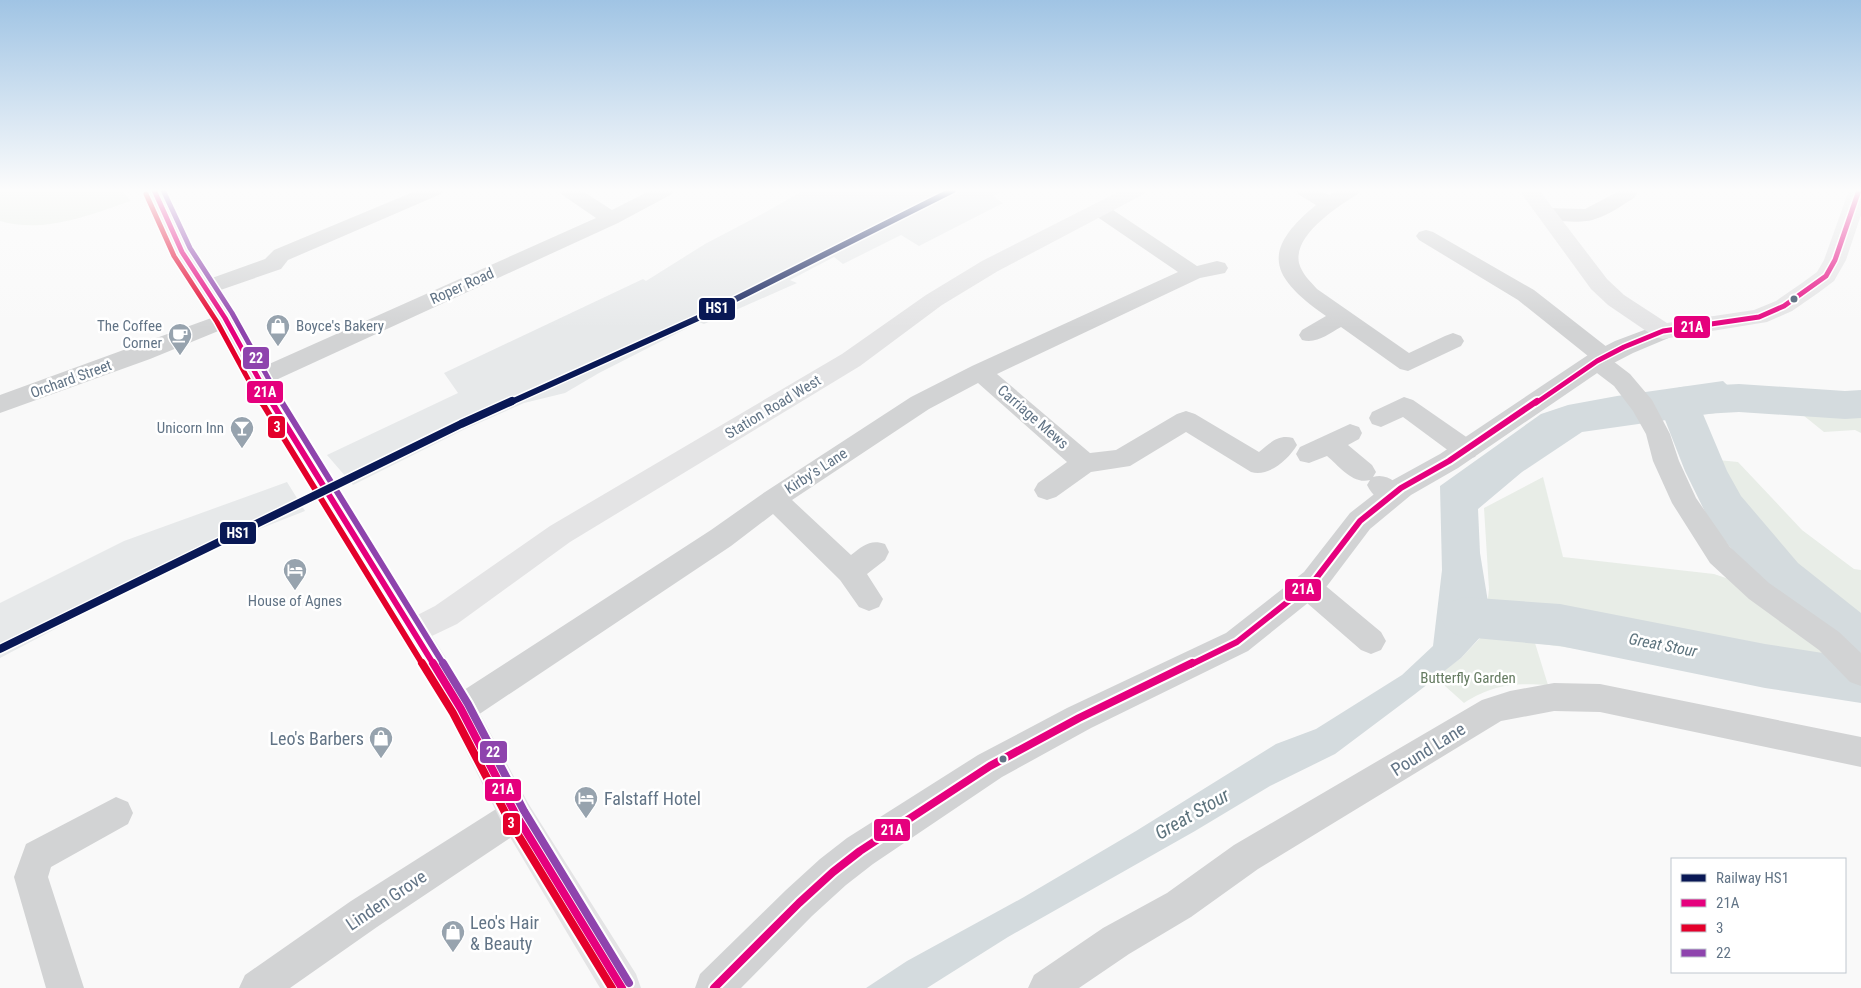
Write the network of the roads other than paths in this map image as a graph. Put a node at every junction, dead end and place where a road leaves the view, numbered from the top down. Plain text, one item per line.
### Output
1 (175, 236) edge
2 (325, 236) edge
3 (573, 236) edge
4 (1045, 236) edge
5 (1146, 236) edge
6 (1294, 236) edge
7 (1426, 236) dead end
8 (1563, 236) edge
9 (1843, 236) edge
10 (206, 288) junction
11 (1341, 317) junction
12 (225, 320) junction
13 (1663, 331) junction
14 (1310, 335) dead end
15 (1453, 342) dead end
16 (1600, 359) junction
17 (980, 372) junction
18 (257, 379) junction
19 (0, 404) edge
20 (1382, 418) dead end
21 (1329, 444) dead end
22 (1284, 445) dead end
23 (1466, 450) junction
24 (1086, 463) junction
25 (1378, 484) junction
26 (1047, 490) dead end
27 (774, 499) junction
28 (876, 552) dead end
29 (850, 572) junction
30 (1305, 589) junction
31 (869, 599) dead end
32 (414, 632) junction
33 (1371, 641) dead end
34 (1852, 664) edge
35 (461, 709) junction
36 (1861, 752) edge
37 (116, 814) dead end
38 (516, 815) junction
39 (65, 988) edge
40 (258, 988) edge
41 (622, 988) edge
42 (714, 988) edge
43 (1047, 988) edge

1 - 10 main road
2 - 10 street
3 - 18 street, Roper Road
4 - 32 main road, Station Road West
5 - 17 street, Kirby's Lane
6 - 11 street
7 - 16 street
8 - 13 main road
9 - 13 main road
10 - 12 main road
11 - 14 street
11 - 15 street
12 - 18 main road
12 - 19 street, Orchard Street
13 - 16 street
16 - 23 street
16 - 34 street
17 - 24 street, Carriage Mews
17 - 27 street, Kirby's Lane
18 - 32 main road
20 - 23 street
21 - 25 street
22 - 24 street
23 - 25 street
24 - 26 street
25 - 30 street
27 - 29 street
27 - 35 street, Kirby's Lane
28 - 29 street
29 - 31 street
30 - 33 street
30 - 42 street
32 - 35 main road
35 - 38 main road
36 - 43 street, Pound Lane
37 - 39 street
38 - 40 street, Linden Grove
38 - 41 main road

